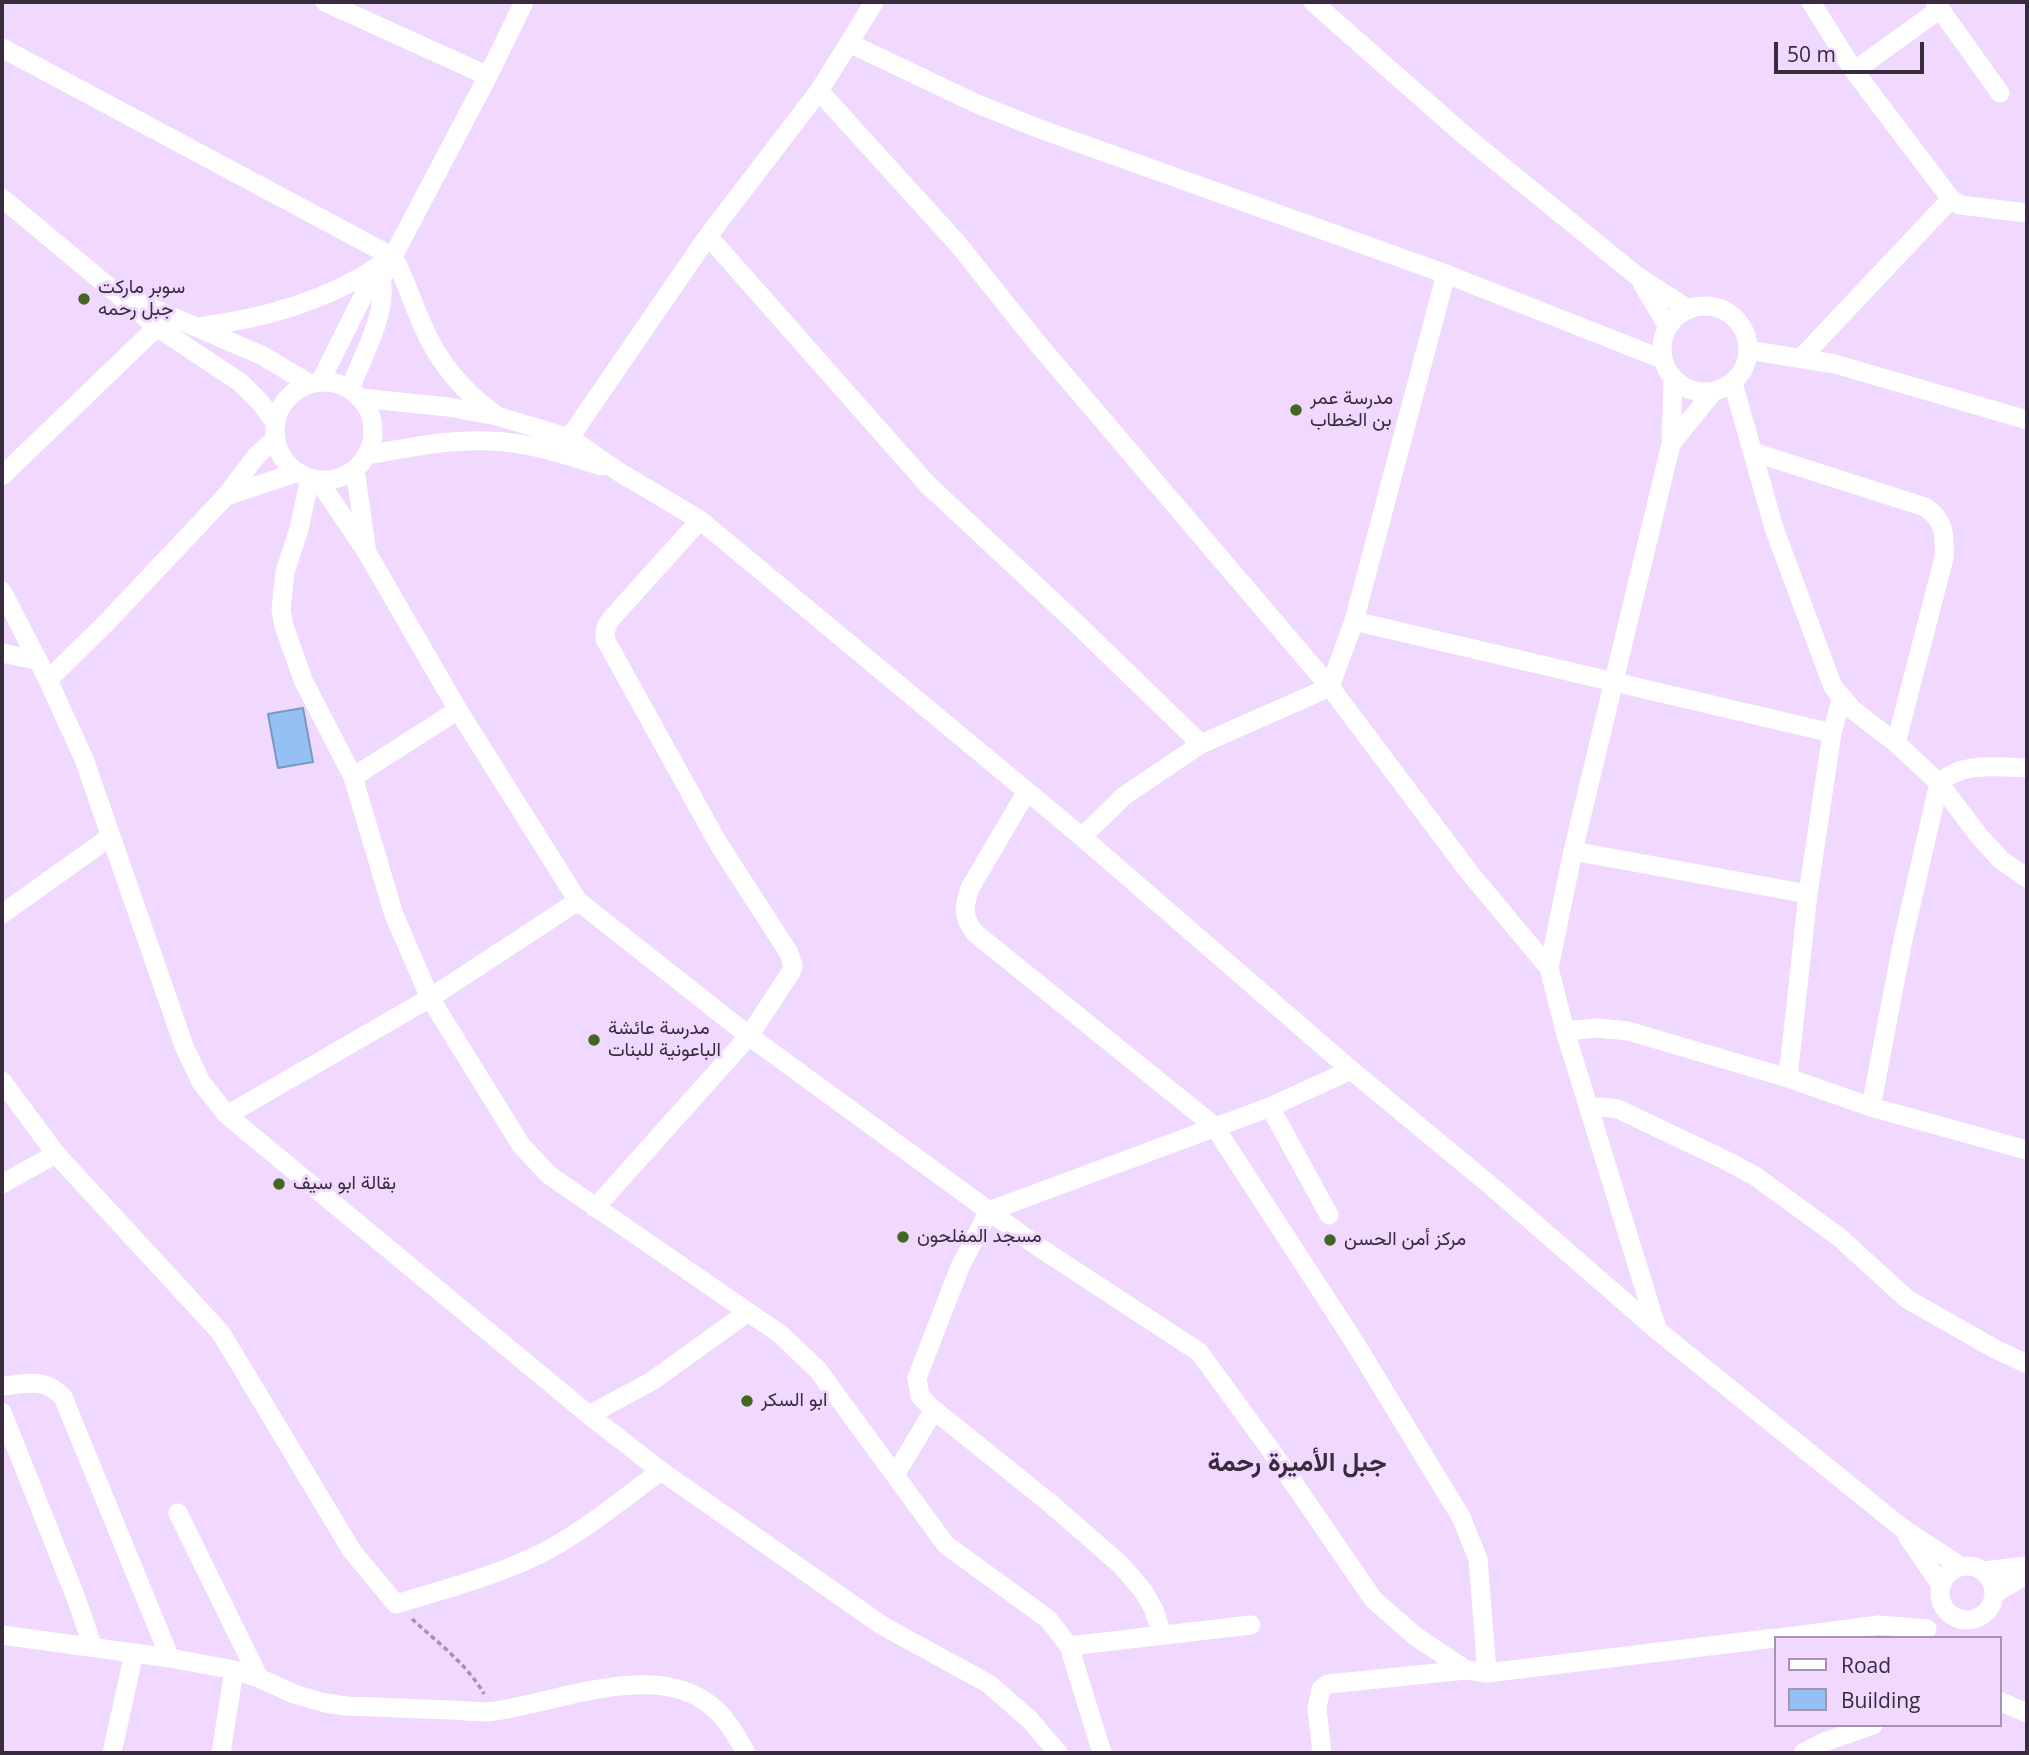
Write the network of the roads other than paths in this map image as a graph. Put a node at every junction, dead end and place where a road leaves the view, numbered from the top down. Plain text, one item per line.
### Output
1 (325, 2) edge
2 (524, 2) edge
3 (874, 2) edge
4 (1313, 2) edge
5 (1811, 2) edge
6 (1937, 6) edge
7 (371, 11) edge
8 (849, 43) junction
9 (2, 48) edge
10 (1853, 72) junction
11 (488, 76) junction
12 (819, 91) junction
13 (2000, 93) dead end
14 (2, 198) edge
15 (1951, 199) junction
16 (2027, 213) edge
17 (708, 236) junction
18 (393, 257) junction
19 (1446, 274) junction
20 (1637, 276) junction
21 (381, 279) junction
22 (116, 294) junction
23 (1688, 309) junction
24 (157, 327) junction
25 (199, 327) junction
26 (1668, 327) junction
27 (1748, 350) junction
28 (1802, 357) junction
29 (1662, 359) junction
30 (1673, 380) junction
31 (315, 383) junction
32 (1733, 383) junction
33 (1713, 392) junction
34 (355, 394) junction
35 (497, 416) junction
36 (2027, 420) edge
37 (276, 431) junction
38 (1671, 444) junction
39 (565, 445) junction
40 (1753, 452) junction
41 (361, 462) junction
42 (2, 476) edge
43 (309, 477) junction
44 (226, 496) junction
45 (700, 520) junction
46 (366, 551) junction
47 (2, 591) edge
48 (1354, 621) junction
49 (2, 653) edge
50 (35, 660) junction
51 (48, 680) junction
52 (1613, 683) junction
53 (1330, 687) junction
54 (1841, 699) junction
55 (458, 710) junction
56 (1832, 733) junction
57 (1896, 743) junction
58 (1201, 744) junction
59 (2027, 768) edge
60 (354, 777) junction
61 (1940, 783) junction
62 (1027, 791) junction
63 (1082, 836) junction
64 (110, 837) junction
65 (1573, 851) junction
66 (2027, 878) edge
67 (1808, 894) junction
68 (578, 901) junction
69 (3, 910) edge
70 (1549, 968) junction
71 (430, 998) junction
72 (1565, 1031) junction
73 (749, 1036) junction
74 (1351, 1070) junction
75 (1788, 1078) junction
76 (2, 1081) edge
77 (1270, 1107) junction
78 (1871, 1107) junction
79 (1589, 1109) junction
80 (227, 1115) junction
81 (1214, 1126) junction
82 (2027, 1150) edge
83 (57, 1154) junction
84 (2, 1184) edge
85 (595, 1208) junction
86 (989, 1211) junction
87 (1329, 1215) dead end
88 (748, 1312) junction
89 (1657, 1330) junction
90 (2027, 1364) edge
91 (2, 1386) edge
92 (934, 1410) junction
93 (2, 1412) edge
94 (589, 1416) junction
95 (661, 1471) junction
96 (895, 1475) junction
97 (178, 1513) dead end
98 (1902, 1528) junction
99 (1960, 1566) junction
100 (2027, 1566) edge
101 (1983, 1571) junction
102 (2027, 1574) edge
103 (1941, 1592) junction
104 (1994, 1594) junction
105 (1978, 1619) junction
106 (1251, 1625) dead end
107 (1924, 1634) edge
108 (2, 1635) edge
109 (1162, 1635) junction
110 (1795, 1636) edge
111 (1971, 1636) edge
112 (1773, 1639) edge
113 (1069, 1646) junction
114 (93, 1647) junction
115 (134, 1653) junction
116 (170, 1658) junction
117 (234, 1670) junction
118 (1466, 1670) junction
119 (1487, 1673) junction
120 (259, 1678) junction
121 (2001, 1702) edge
122 (2027, 1713) edge
123 (1842, 1727) edge
124 (1867, 1727) edge
125 (1824, 1742) junction
126 (113, 1753) edge
127 (221, 1753) edge
128 (746, 1753) edge
129 (1058, 1753) edge
130 (1102, 1753) edge
131 (1322, 1753) edge
132 (1803, 1753) edge

1 - 7 street
2 - 11 street
3 - 8 street
4 - 20 street
5 - 10 street
6 - 10 street
6 - 13 street
7 - 11 street
8 - 12 street
8 - 19 street
9 - 18 street
10 - 15 street
11 - 18 street
12 - 17 street
12 - 53 street
14 - 22 street
15 - 16 street
15 - 28 street
17 - 39 street
17 - 58 street
18 - 21 street
18 - 25 street
18 - 35 street
19 - 29 street
19 - 48 street
20 - 23 street
20 - 26 street
21 - 31 street
21 - 34 street
22 - 24 street
22 - 25 street
23 - 26 street
23 - 27 street
24 - 37 street
24 - 42 street
25 - 31 street
26 - 29 street
27 - 28 street
27 - 32 street
28 - 36 street
29 - 30 street
30 - 33 street
30 - 38 street
31 - 34 street
31 - 37 street
32 - 33 street
32 - 40 street
33 - 38 street
34 - 35 street
34 - 41 street
35 - 39 street
37 - 43 street
37 - 44 street
38 - 52 street
39 - 41 street
39 - 45 street
40 - 54 street
40 - 57 street
41 - 43 street
41 - 46 street
43 - 44 street
43 - 46 street
43 - 60 street
44 - 51 street
45 - 62 street
45 - 73 street
46 - 55 street
47 - 50 street
48 - 52 street
48 - 53 street
49 - 50 street
50 - 51 street
51 - 64 street
52 - 56 street
52 - 65 street
53 - 58 street
53 - 70 street
54 - 56 street
54 - 57 street
55 - 60 street
55 - 68 street
56 - 67 street
57 - 61 street
58 - 63 street
59 - 61 street
60 - 71 street
61 - 66 street
61 - 78 street
62 - 63 street
62 - 81 street
63 - 74 street
64 - 69 street
64 - 80 street
65 - 67 street
65 - 70 street
67 - 75 street
68 - 71 street
68 - 73 street
70 - 72 street
71 - 80 street
71 - 85 street
72 - 75 street
72 - 79 street
73 - 85 street
73 - 86 street
74 - 77 street
74 - 89 street
75 - 78 street
76 - 83 street
77 - 81 street
77 - 87 street
78 - 82 street
79 - 89 street
79 - 90 street
80 - 94 street
81 - 86 street
81 - 119 street
83 - 84 street
83 - 95 street
85 - 88 street
86 - 92 street
86 - 118 street
88 - 94 street
88 - 96 street
89 - 98 street
91 - 116 street
92 - 96 street
92 - 109 street
93 - 114 street
94 - 95 street
95 - 129 street
96 - 113 street
97 - 120 street
98 - 99 street
98 - 103 street
99 - 101 street
99 - 103 street
100 - 101 street
101 - 104 street
102 - 104 street
103 - 105 street
103 - 107 street
104 - 105 street
105 - 111 street
106 - 109 street
107 - 110 street
108 - 114 street
109 - 113 street
112 - 119 street
113 - 130 street
114 - 115 street
115 - 116 street
115 - 126 street
116 - 117 street
117 - 120 street
117 - 127 street
118 - 119 street
118 - 131 street
120 - 128 street
121 - 122 street
123 - 125 street
124 - 125 street
125 - 132 street

